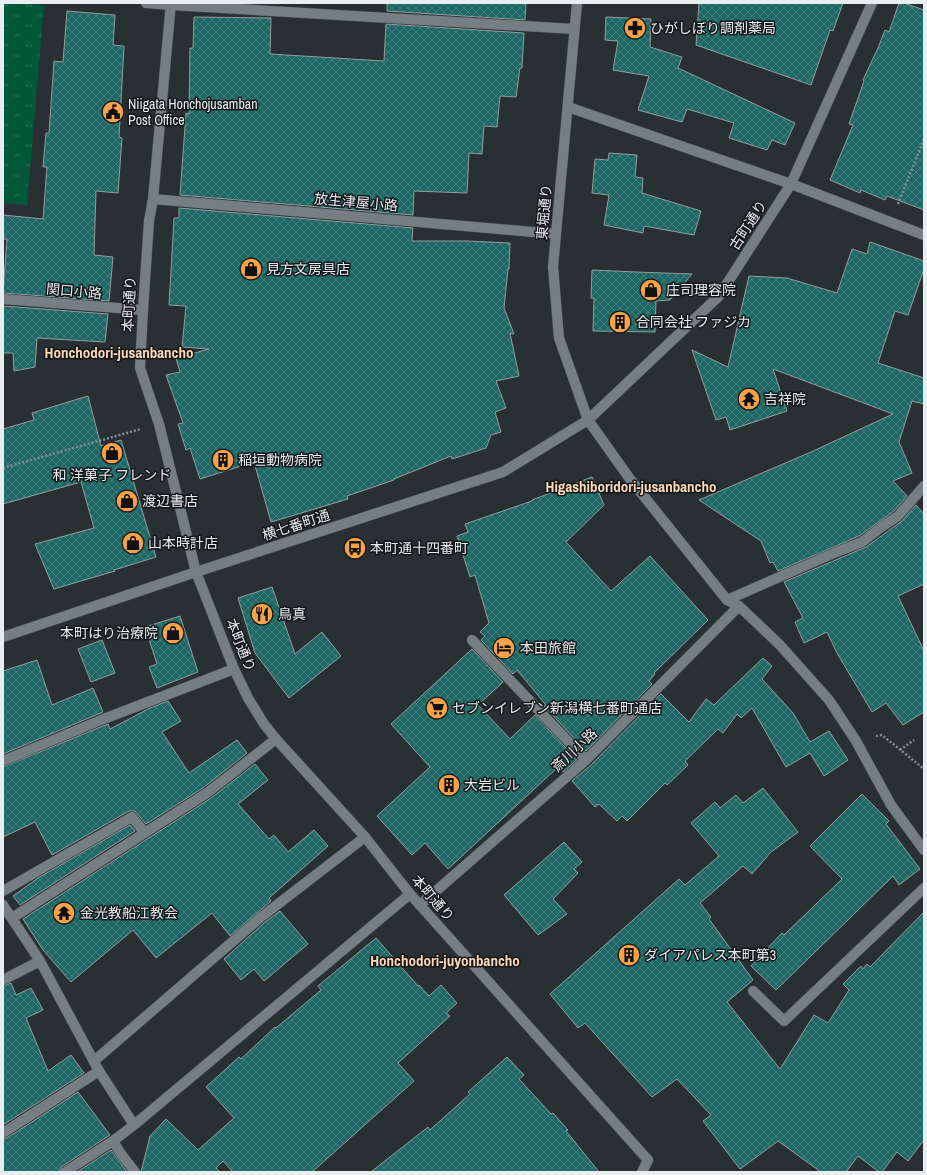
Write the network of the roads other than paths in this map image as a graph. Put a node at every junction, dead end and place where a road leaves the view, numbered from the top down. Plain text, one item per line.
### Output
1 (146, 3) edge
2 (577, 3) edge
3 (872, 3) edge
4 (171, 4) edge
5 (574, 29) junction
6 (568, 107) junction
7 (792, 184) junction
8 (153, 199) junction
9 (556, 234) junction
10 (924, 235) edge
11 (3, 299) edge
12 (143, 310) junction
13 (588, 420) junction
14 (924, 486) edge
15 (196, 572) junction
16 (727, 600) junction
17 (739, 606) junction
18 (3, 637) edge
19 (472, 640) dead end
20 (234, 669) junction
21 (276, 739) junction
22 (586, 760) junction
23 (3, 761) edge
24 (145, 833) junction
25 (364, 837) junction
26 (924, 850) edge
27 (924, 888) edge
28 (3, 891) edge
29 (410, 894) junction
30 (3, 905) edge
31 (420, 905) junction
32 (12, 918) junction
33 (40, 961) junction
34 (3, 980) edge
35 (753, 991) dead end
36 (94, 1061) junction
37 (99, 1071) junction
38 (134, 1125) junction
39 (3, 1133) edge
40 (113, 1141) junction
41 (65, 1172) edge
42 (135, 1172) edge
43 (642, 1172) edge

1 - 4 street
2 - 5 street, 東堀通り
3 - 7 street, 古町通り
4 - 5 street
4 - 8 street, 本町通り
5 - 6 street, 東堀通り
6 - 7 street
6 - 9 street, 東堀通り
7 - 10 street
7 - 13 street, 古町通り
8 - 9 street, 放生津屋小路
8 - 12 street, 本町通り
9 - 13 street, 東堀通り
11 - 12 street, 関口小路
12 - 15 street, 本町通り
13 - 15 street, 横七番町通
13 - 16 street, 東堀通り
14 - 16 street
15 - 18 street, 横七番町通
15 - 20 street, 本町通り
16 - 17 street
17 - 22 street, 斎川小路
17 - 26 street
19 - 22 street
20 - 21 street, 本町通り
20 - 23 street
21 - 24 street
21 - 25 street, 本町通り
22 - 31 street, 斎川小路
24 - 28 street
24 - 32 street
25 - 29 street, 本町通り
25 - 36 street
27 - 35 street
29 - 31 street, 本町通り
29 - 38 street
30 - 32 street
31 - 43 street, 本町通り
32 - 33 street
33 - 34 street
33 - 36 street
36 - 37 street
37 - 38 street
37 - 39 street
38 - 40 street
40 - 41 street
40 - 42 street

